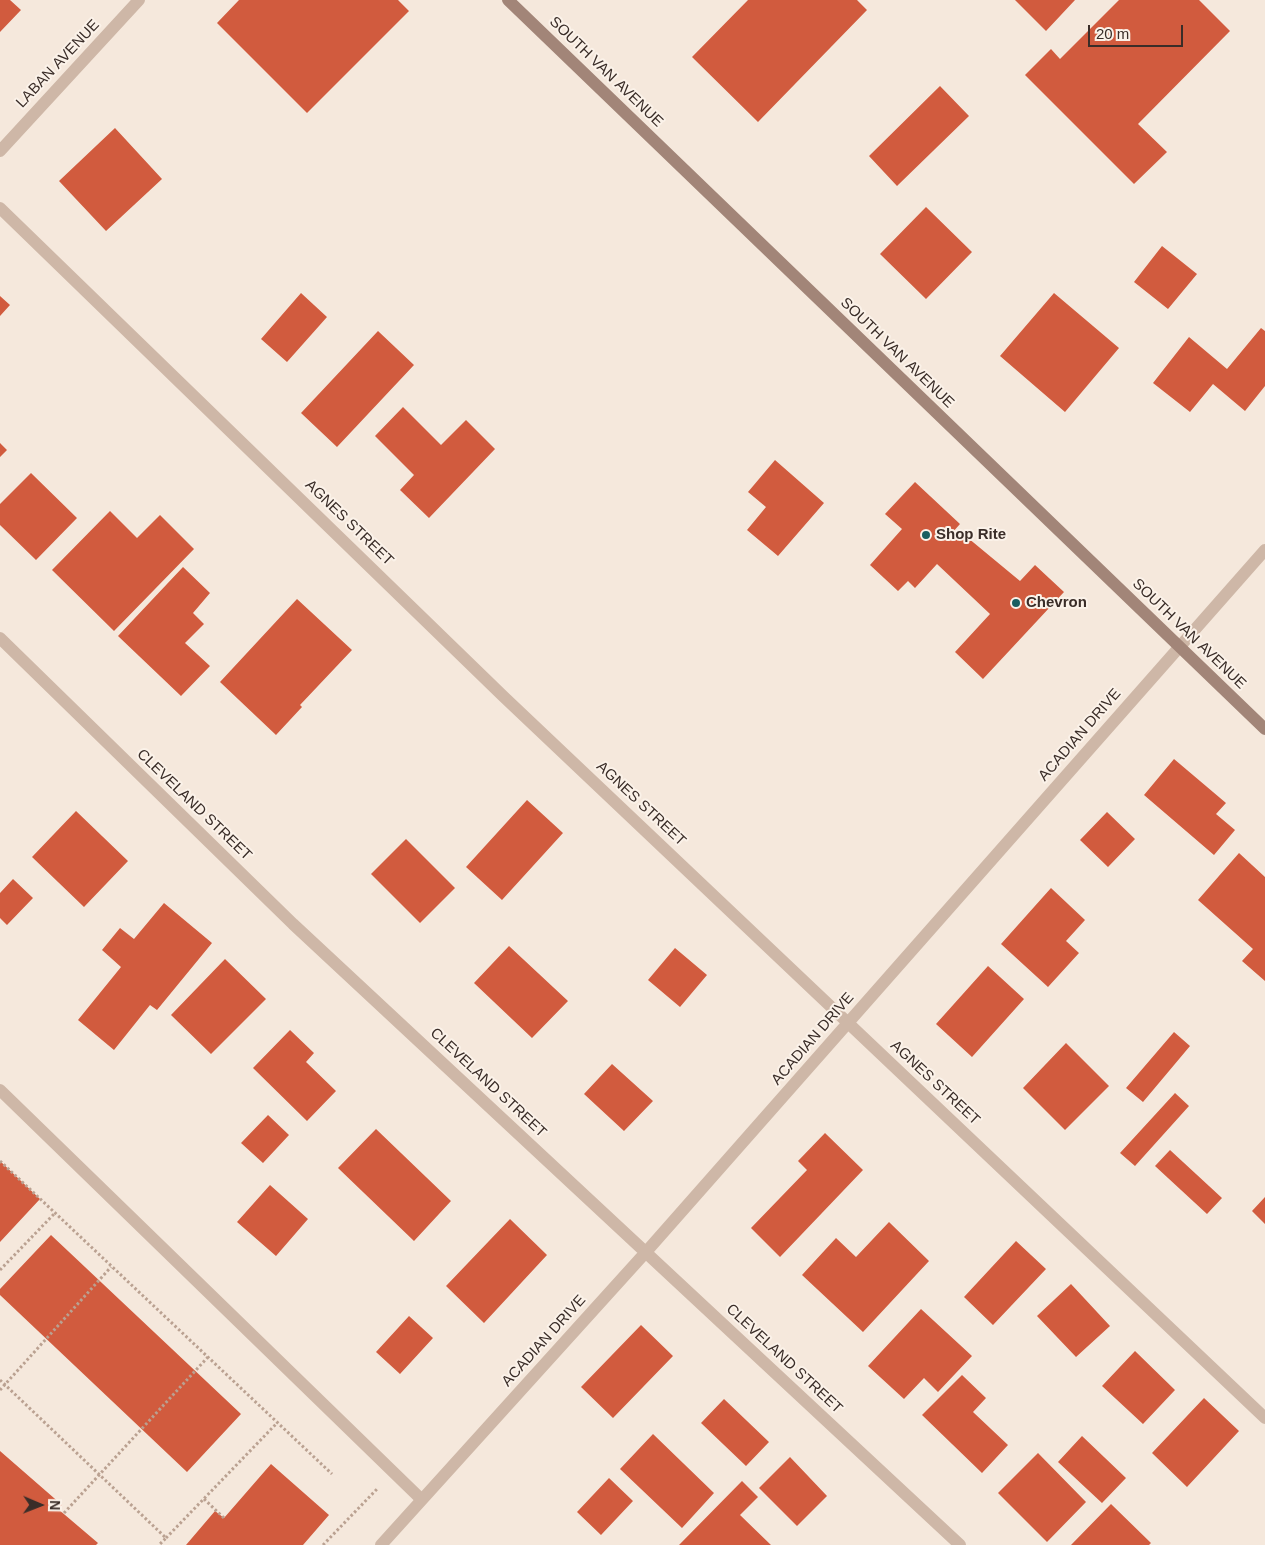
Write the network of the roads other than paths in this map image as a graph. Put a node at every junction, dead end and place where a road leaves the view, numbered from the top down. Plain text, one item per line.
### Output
1 (139, 0) edge
2 (508, 0) edge
3 (0, 151) edge
4 (0, 208) edge
5 (1265, 550) edge
6 (0, 638) edge
7 (1179, 647) junction
8 (1265, 729) edge
9 (848, 1023) junction
10 (0, 1090) edge
11 (646, 1252) junction
12 (1265, 1418) edge
13 (421, 1499) junction
14 (381, 1545) edge
15 (960, 1545) edge

1 - 3 street, LABAN AVENUE
2 - 7 main road, SOUTH VAN AVENUE
4 - 9 street, AGNES STREET
5 - 7 street, ACADIAN DRIVE
6 - 11 street, CLEVELAND STREET
7 - 8 main road, SOUTH VAN AVENUE
7 - 9 street, ACADIAN DRIVE
9 - 11 street, ACADIAN DRIVE
9 - 12 street, AGNES STREET
10 - 13 street
11 - 13 street, ACADIAN DRIVE
11 - 15 street, CLEVELAND STREET
13 - 14 street, ACADIAN DRIVE

